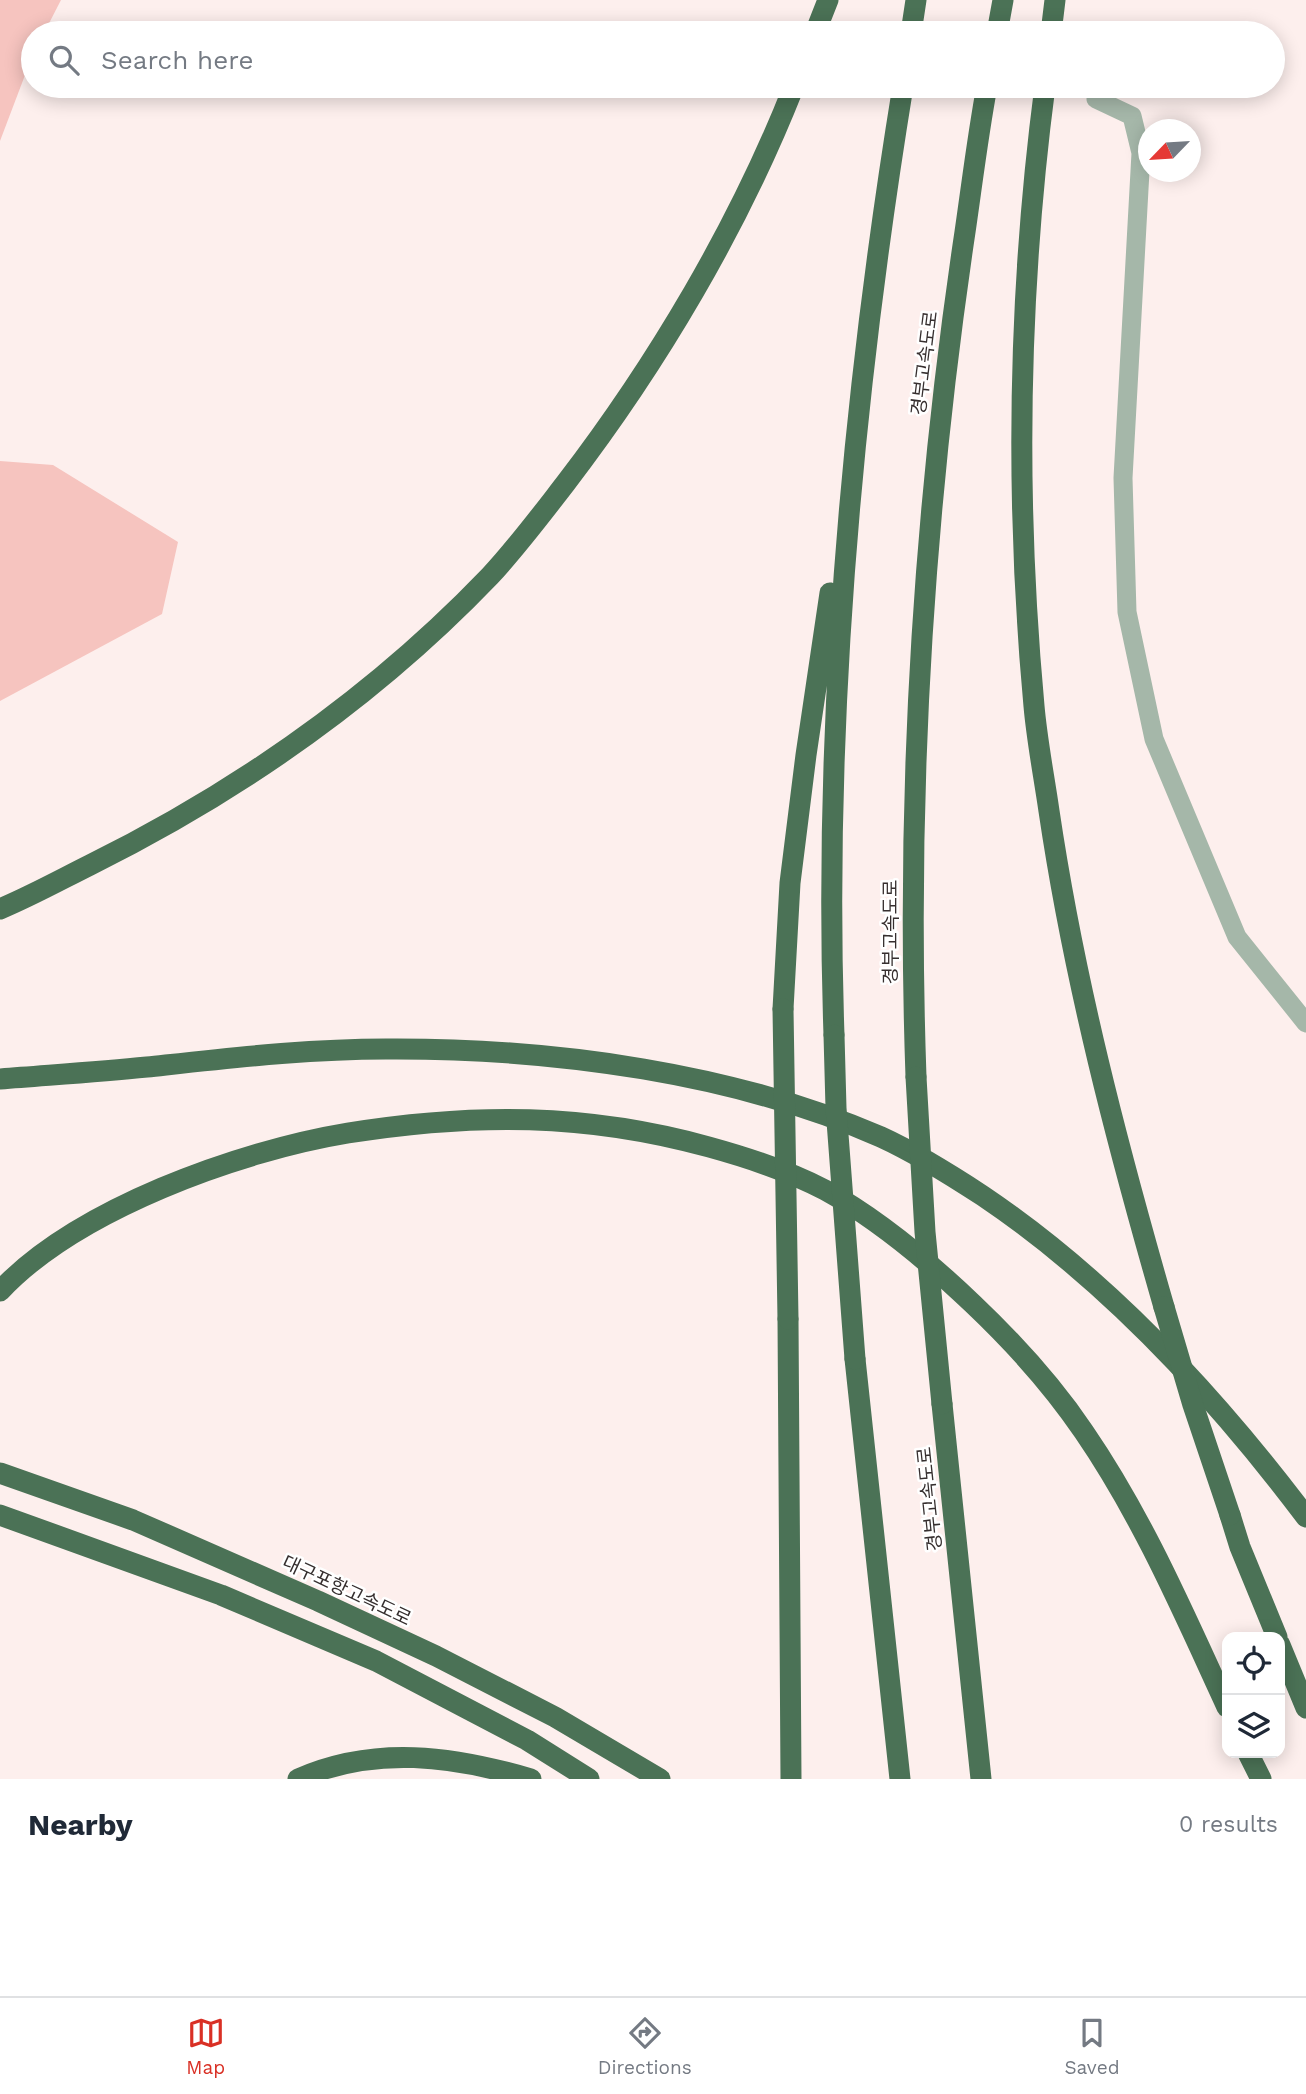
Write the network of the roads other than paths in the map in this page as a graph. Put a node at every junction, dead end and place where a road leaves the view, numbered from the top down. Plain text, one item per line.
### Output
1 (828, 0) edge
2 (916, 0) edge
3 (1003, 0) edge
4 (1055, 0) edge
5 (820, 21) edge
6 (913, 21) edge
7 (999, 21) edge
8 (1052, 21) edge
9 (789, 98) edge
10 (900, 98) edge
11 (985, 98) edge
12 (1043, 98) edge
13 (1096, 99) dead end
14 (862, 376) junction
15 (0, 909) edge
16 (1306, 1023) edge
17 (0, 1079) edge
18 (0, 1292) edge
19 (0, 1473) edge
20 (0, 1515) edge
21 (1306, 1517) edge
22 (1275, 1632) edge
23 (1285, 1656) edge
24 (1222, 1696) edge
25 (1306, 1708) edge
26 (1250, 1758) edge
27 (298, 1779) edge
28 (531, 1779) edge
29 (589, 1779) edge
30 (660, 1779) edge
31 (791, 1779) edge
32 (900, 1779) edge
33 (981, 1779) edge
34 (1261, 1779) edge

1 - 5 highway
2 - 6 highway
3 - 7 highway
4 - 8 highway
9 - 15 highway
10 - 14 highway
11 - 33 highway, 경부고속도로, bridge
12 - 22 highway, bridge
13 - 16 lane
14 - 31 highway, bridge
14 - 32 highway, bridge
17 - 21 highway
18 - 24 highway
19 - 30 highway, 대구포항고속도로
20 - 29 highway
23 - 25 highway
26 - 34 highway
27 - 28 highway

